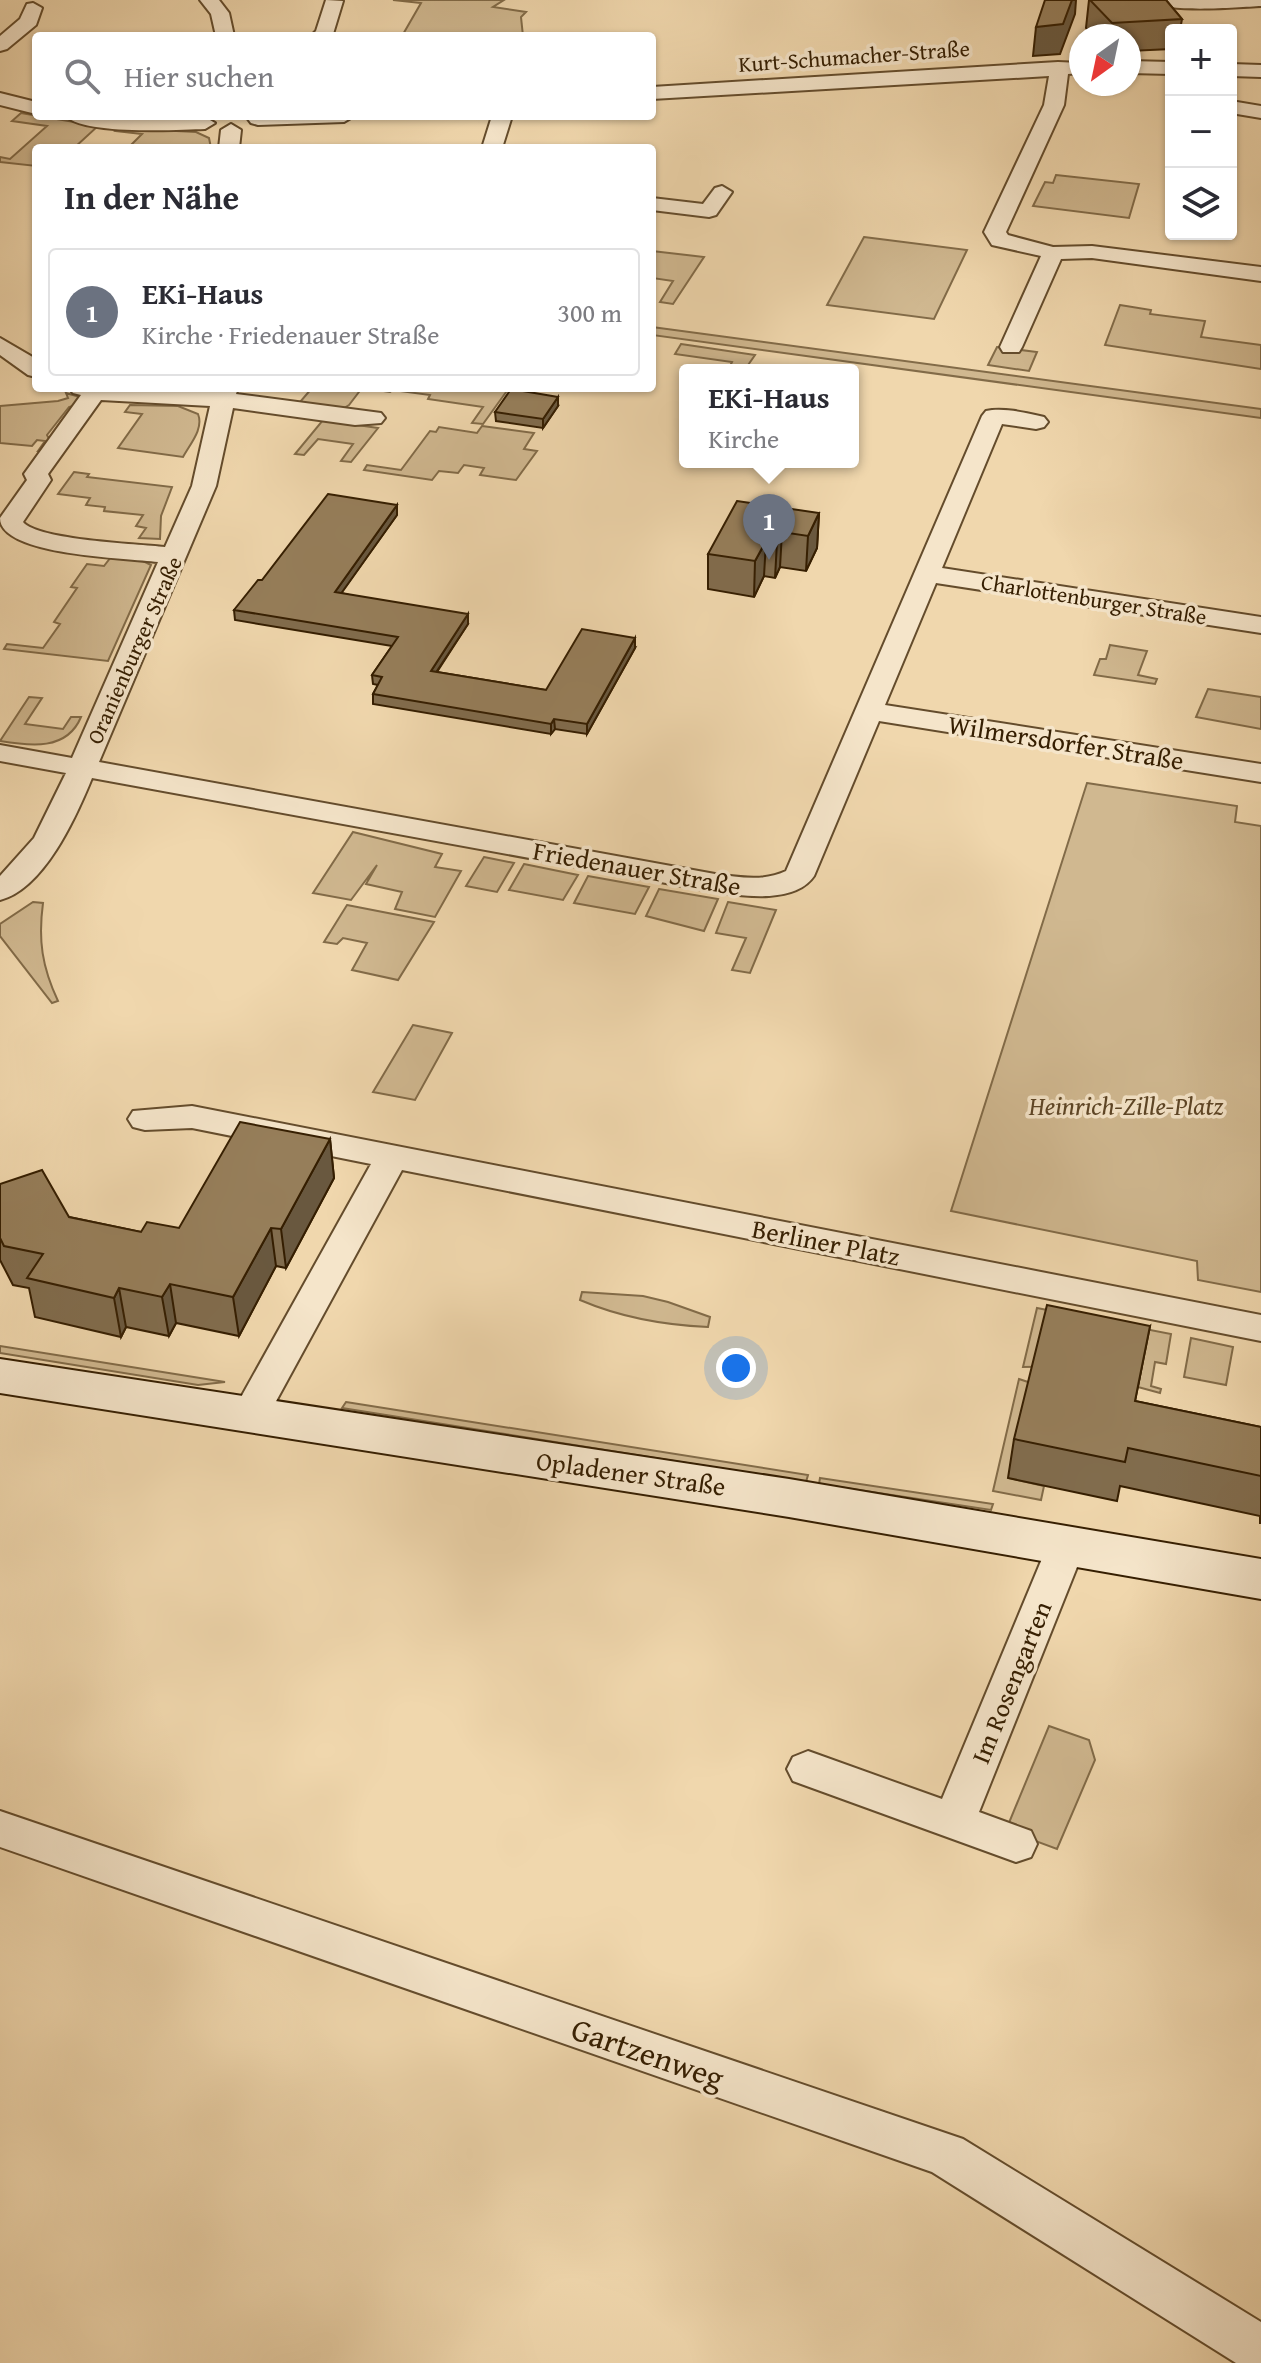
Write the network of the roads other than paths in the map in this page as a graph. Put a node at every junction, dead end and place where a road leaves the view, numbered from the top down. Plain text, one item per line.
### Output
1 (209, 0) edge
2 (1159, 0) edge
3 (334, 1) edge
4 (1261, 1) edge
5 (1214, 7) edge
6 (33, 8) dead end
7 (224, 32) edge
8 (325, 32) edge
9 (0, 45) edge
10 (1141, 67) edge
11 (1058, 68) junction
12 (1069, 68) edge
13 (1165, 68) edge
14 (1237, 70) edge
15 (1261, 71) edge
16 (656, 93) edge
17 (0, 99) edge
18 (32, 107) edge
19 (1237, 108) edge
20 (1261, 112) edge
21 (102, 120) edge
22 (194, 120) edge
23 (207, 120) edge
24 (256, 120) edge
25 (501, 120) edge
26 (230, 139) edge
27 (493, 144) edge
28 (722, 192) dead end
29 (656, 204) edge
30 (1053, 253) junction
31 (1261, 274) edge
32 (0, 345) edge
33 (1011, 347) dead end
34 (32, 367) edge
35 (87, 392) edge
36 (100, 392) edge
37 (226, 394) edge
38 (373, 418) dead end
39 (1036, 422) dead end
40 (176, 556) junction
41 (928, 574) junction
42 (1261, 625) edge
43 (871, 711) junction
44 (0, 753) edge
45 (82, 767) junction
46 (1261, 773) edge
47 (0, 891) edge
48 (145, 1119) dead end
49 (392, 1157) junction
50 (1261, 1328) edge
51 (0, 1376) edge
52 (249, 1417) junction
53 (1068, 1542) junction
54 (1261, 1579) edge
55 (808, 1769) dead end
56 (954, 1821) junction
57 (0, 1829) edge
58 (1016, 1844) dead end
59 (1261, 2350) edge

1 - 7 street
2 - 5 street
3 - 8 street
4 - 5 street
6 - 9 street
10 - 13 street
11 - 12 street, Kurt-Schumacher-Straße
11 - 16 street, Kurt-Schumacher-Straße
11 - 30 street
14 - 15 street
17 - 18 street
19 - 20 street
21 - 22 street
23 - 26 street
24 - 26 street
25 - 27 street
28 - 29 street
30 - 31 street
30 - 33 street
32 - 34 street
35 - 40 street
36 - 37 street
37 - 38 street
37 - 40 street, Oranienburger Straße
39 - 41 street, Friedenauer Straße
40 - 45 street, Oranienburger Straße
41 - 42 street, Charlottenburger Straße
41 - 43 street, Friedenauer Straße
43 - 45 street, Friedenauer Straße
43 - 46 street, Wilmersdorfer Straße
44 - 45 street, Friedenauer Straße
45 - 47 street, Oranienburger Straße
48 - 49 street, Berliner Platz
49 - 50 street, Berliner Platz
49 - 52 street
51 - 52 street, Opladener Straße
52 - 53 street, Opladener Straße
53 - 54 street, Opladener Straße
53 - 56 street, Im Rosengarten
55 - 56 street
56 - 58 street
57 - 59 street, Gartzenweg

